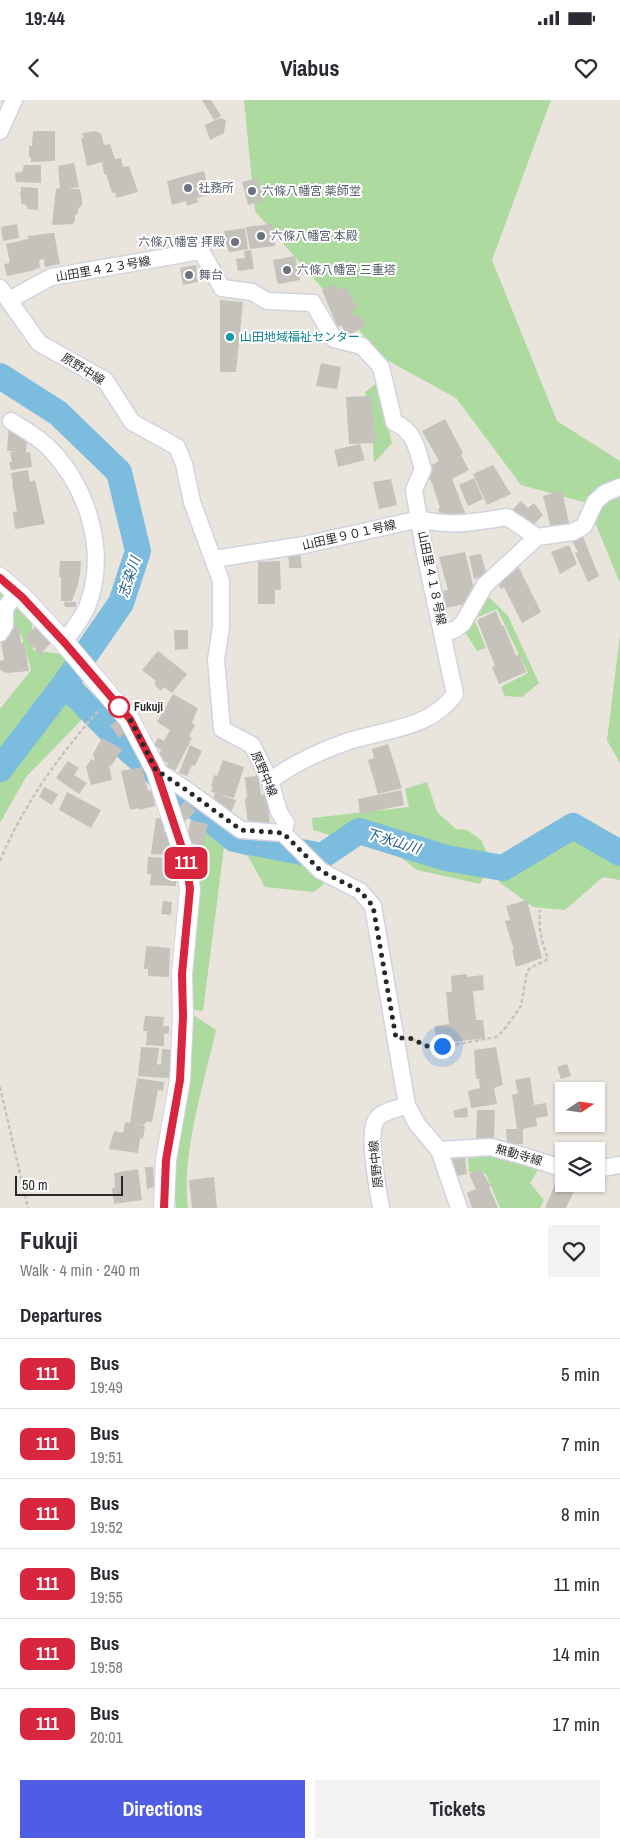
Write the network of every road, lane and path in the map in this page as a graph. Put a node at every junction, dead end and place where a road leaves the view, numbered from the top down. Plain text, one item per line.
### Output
1 (14, 100) edge
2 (0, 131) edge
3 (4, 294) edge
4 (313, 303) joint
5 (11, 421) dead end
6 (620, 487) edge
7 (420, 518) junction
8 (537, 537) junction
9 (214, 559) junction
10 (0, 578) edge
11 (17, 593) junction
12 (0, 633) edge
13 (443, 634) junction
14 (64, 642) junction
15 (107, 701) junction
16 (156, 770) junction
17 (270, 781) junction
18 (283, 833) junction
19 (0, 861) edge
20 (540, 910) dead end
21 (396, 1038) junction
22 (0, 1087) edge
23 (407, 1105) junction
24 (439, 1150) junction
25 (620, 1165) edge
26 (555, 1166) edge
27 (605, 1168) edge
28 (28, 1208) edge
29 (164, 1208) edge
30 (380, 1208) edge
31 (459, 1208) edge

1 - 2 street
3 - 4 street, 山田里４２３号線
3 - 9 street, 原野中線
4 - 7 street, 山田里４１８号線
5 - 14 street
6 - 8 street
7 - 8 street, 山田里９０１号線
7 - 9 street, 山田里９０１号線
7 - 13 street, 山田里４１８号線
8 - 13 street
9 - 17 street, 原野中線
10 - 11 street
11 - 12 street
11 - 14 street
13 - 17 street, 山田里４１８号線
14 - 15 street
15 - 16 street
15 - 19 path
16 - 18 street
16 - 29 street
17 - 18 street, 原野中線
18 - 21 street
20 - 21 path
21 - 23 street
22 - 28 path
23 - 24 street
23 - 30 street, 原野中線
24 - 26 street, 無動寺線
24 - 31 street
25 - 27 street

